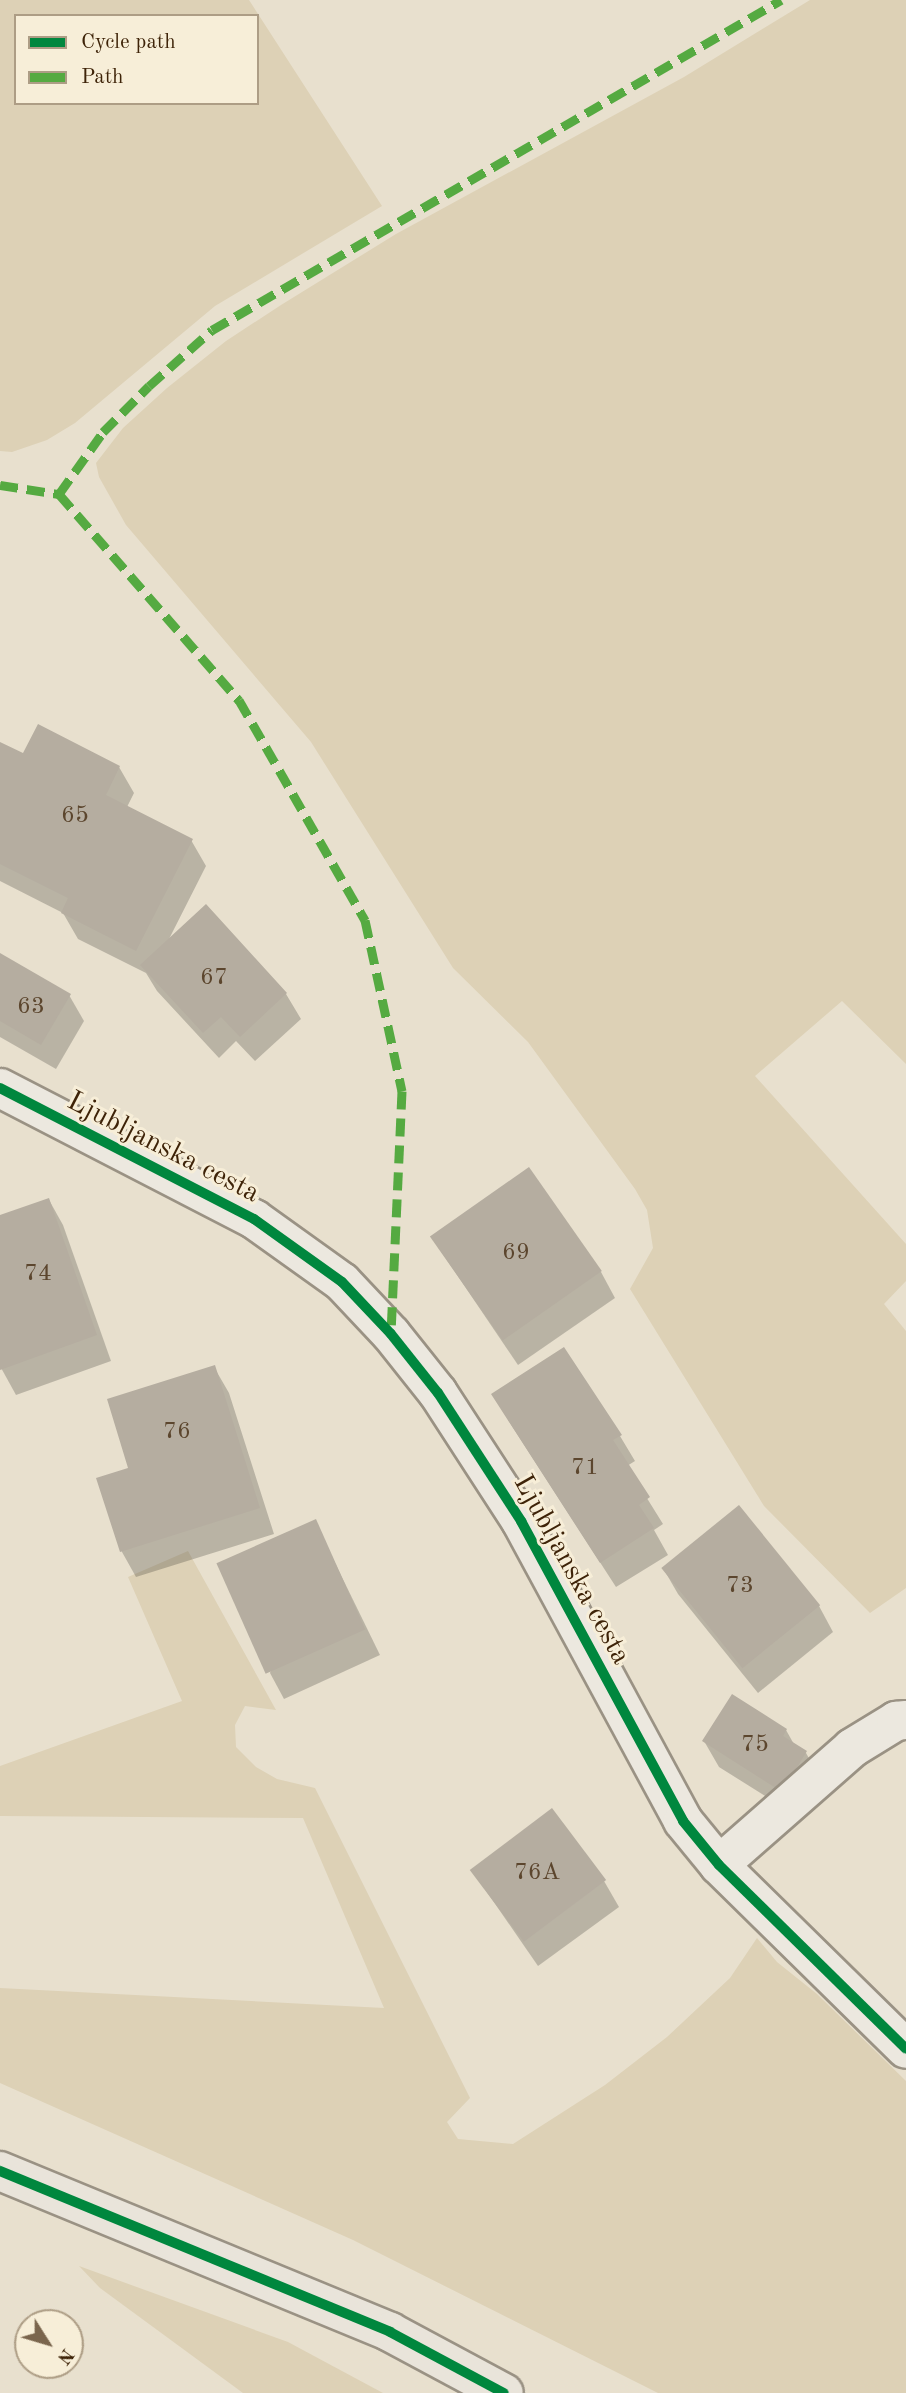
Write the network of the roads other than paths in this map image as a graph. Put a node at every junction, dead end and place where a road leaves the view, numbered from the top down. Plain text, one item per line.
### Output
1 (0, 1088) edge
2 (906, 1720) edge
3 (719, 1865) junction
4 (906, 2049) edge
5 (0, 2171) edge
6 (504, 2393) edge

1 - 3 street, Ljubljanska cesta
2 - 3 street
3 - 4 street, Ljubljanska cesta
5 - 6 main road

